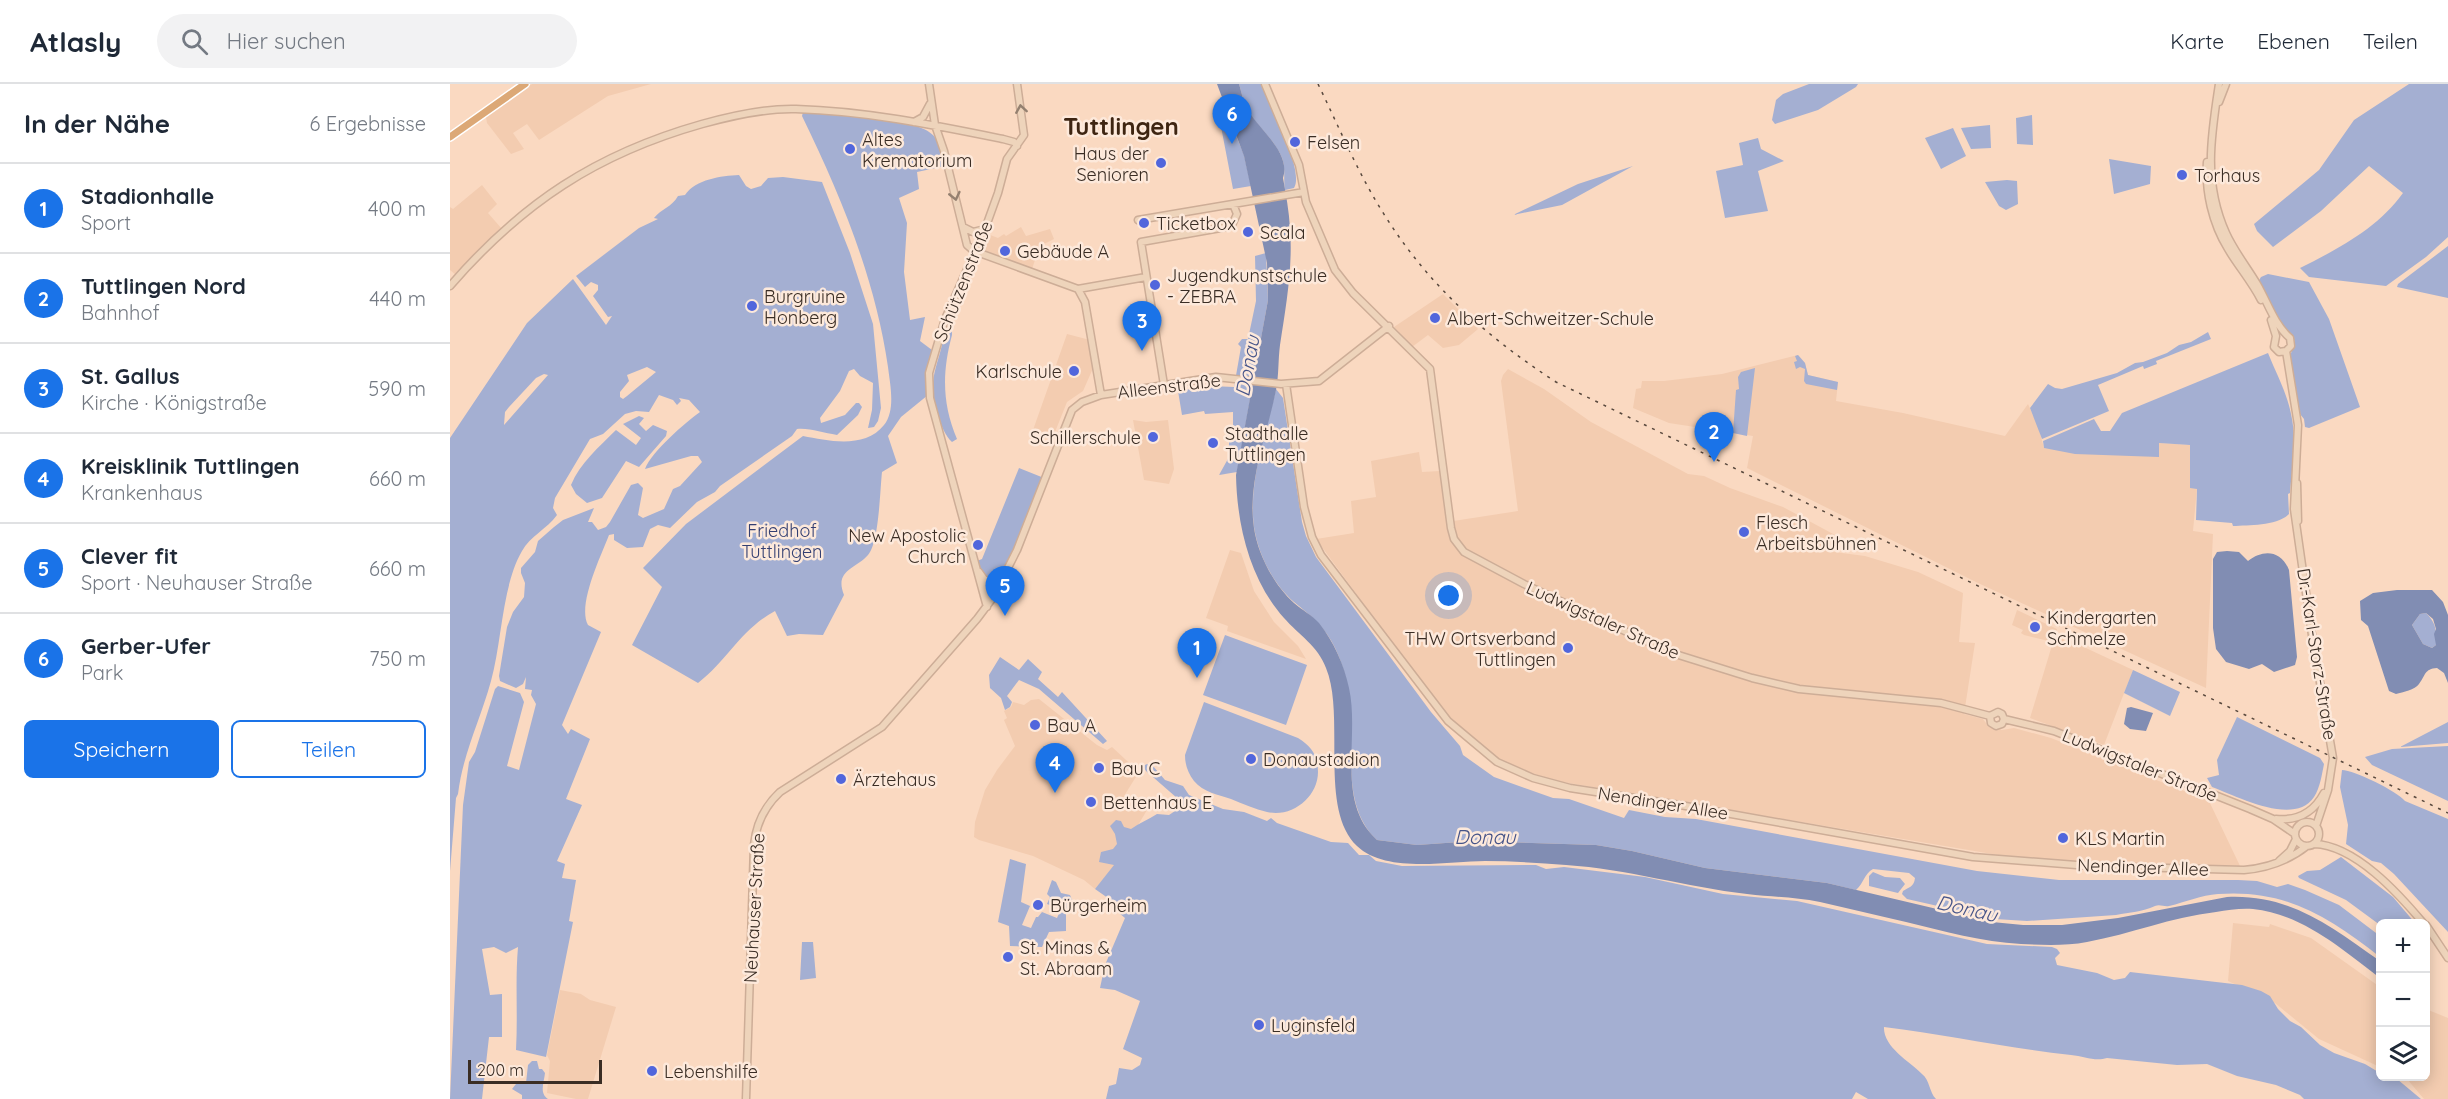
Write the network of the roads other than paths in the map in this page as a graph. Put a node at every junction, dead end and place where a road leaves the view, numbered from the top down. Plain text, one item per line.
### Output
1 (525, 84) edge
2 (929, 84) edge
3 (1017, 84) edge
4 (1265, 84) edge
5 (2219, 84) edge
6 (2226, 84) edge
7 (931, 104) junction
8 (726, 110) dead end
9 (2214, 114) junction
10 (727, 117) junction
11 (914, 122) junction
12 (935, 125) junction
13 (450, 137) edge
14 (2210, 144) junction
15 (1017, 146) junction
16 (1304, 192) junction
17 (1233, 204) junction
18 (1138, 220) dead end
19 (962, 227) junction
20 (985, 229) junction
21 (967, 245) junction
22 (974, 251) junction
23 (967, 266) junction
24 (1146, 277) junction
25 (450, 286) edge
26 (1078, 289) junction
27 (1389, 327) junction
28 (2283, 334) junction
29 (2276, 336) junction
30 (2286, 351) junction
31 (1286, 384) junction
32 (1164, 385) junction
33 (1101, 395) junction
34 (978, 572) junction
35 (1006, 573) junction
36 (984, 579) junction
37 (992, 598) junction
38 (987, 607) junction
39 (1990, 716) junction
40 (2004, 719) junction
41 (2330, 783) junction
42 (2273, 819) junction
43 (2309, 822) junction
44 (2300, 824) junction
45 (2316, 826) junction
46 (2319, 834) junction
47 (2296, 836) junction
48 (2310, 845) junction
49 (2334, 847) junction
50 (2277, 863) junction
51 (2420, 919) edge
52 (2430, 931) edge
53 (2448, 958) edge
54 (746, 1099) edge

1 - 13 main road
2 - 7 street
15 -> 3 street, Schützenstraße
4 - 16 street, Ludwigstaler Straße
5 - 9 street
6 - 9 street
7 - 11 street
7 - 12 street
8 - 10 street
9 - 14 street
10 - 11 street
10 - 25 street
11 - 12 street
12 - 15 street
12 -> 19 street
14 - 28 street
14 - 29 street
15 - 20 street, Schützenstraße
16 - 17 street
16 - 27 street, Ludwigstaler Straße
17 - 18 street
17 - 24 street
19 - 20 street
19 - 21 street
20 - 22 street, Schützenstraße
21 - 22 street
21 - 23 street
22 - 23 street, Schützenstraße
22 - 26 street
23 - 34 street, Schützenstraße
24 - 26 street
24 - 32 street
26 - 33 street
27 - 31 street, Alleenstraße
27 - 39 street, Ludwigstaler Straße
28 - 29 street
28 - 30 street
29 - 30 street
30 - 41 street, Dr.-Karl-Storz-Straße
31 - 32 street, Alleenstraße
31 - 50 street, Nendinger Allee
32 - 33 street, Alleenstraße
33 - 35 street, Neuhauser Straße
34 - 36 street, Schützenstraße
34 - 38 street, Schützenstraße
35 - 36 street
35 - 37 street, Neuhauser Straße
36 - 37 street, Schützenstraße
37 - 38 street, Neuhauser Straße
38 - 54 street, Neuhauser Straße
39 - 40 street
39 - 40 street
40 - 42 street, Ludwigstaler Straße
41 - 42 street
41 - 43 street, Dr.-Karl-Storz-Straße
41 - 45 street, Dr.-Karl-Storz-Straße
42 - 44 street, Ludwigstaler Straße
42 - 47 street, Ludwigstaler Straße
43 - 44 street
43 - 45 street
44 - 47 street
45 - 46 street
46 - 48 street
46 - 49 street
47 - 48 street
47 - 50 street
48 - 49 street
48 - 50 street, Nendinger Allee
49 - 51 street
52 - 53 street

